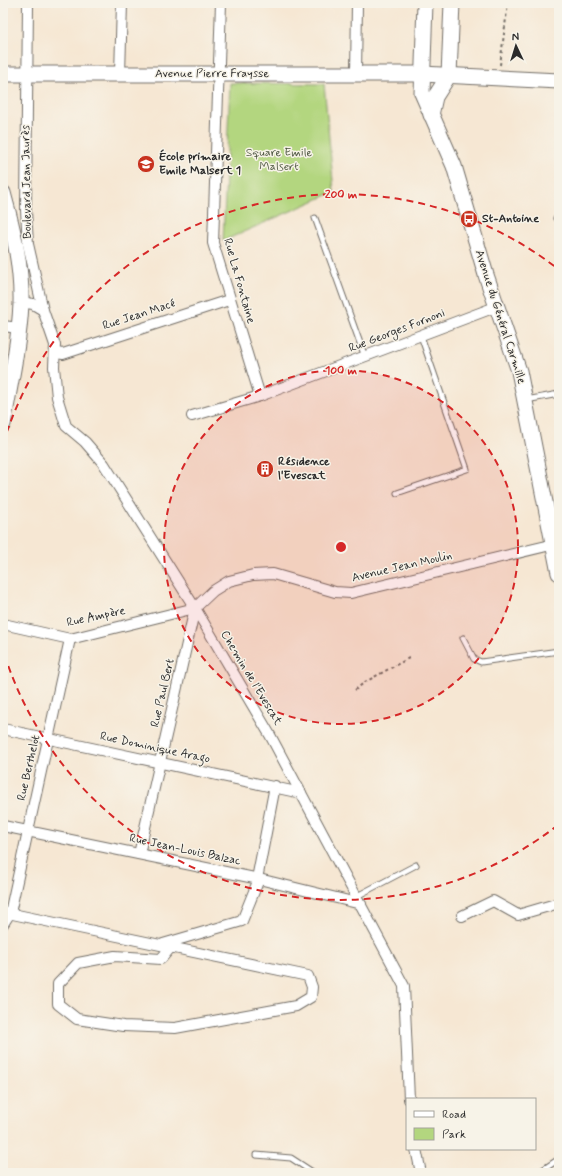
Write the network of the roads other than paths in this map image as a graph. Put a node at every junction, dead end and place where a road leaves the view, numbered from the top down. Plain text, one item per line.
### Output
1 (28, 3) edge
2 (122, 3) edge
3 (221, 3) edge
4 (357, 3) edge
5 (425, 3) edge
6 (452, 3) edge
7 (3, 74) edge
8 (120, 74) junction
9 (219, 74) junction
10 (356, 74) junction
11 (422, 74) junction
12 (27, 75) junction
13 (449, 75) junction
14 (559, 81) edge
15 (431, 115) junction
16 (4, 198) edge
17 (315, 218) dead end
18 (37, 287) junction
19 (20, 296) junction
20 (229, 300) junction
21 (498, 306) junction
22 (43, 310) junction
23 (3, 326) edge
24 (19, 328) junction
25 (421, 336) junction
26 (56, 353) junction
27 (366, 357) junction
28 (559, 394) edge
29 (260, 396) junction
30 (525, 400) junction
31 (192, 416) dead end
32 (3, 424) edge
33 (397, 493) dead end
34 (556, 543) edge
35 (559, 573) edge
36 (195, 608) junction
37 (3, 624) edge
38 (463, 638) dead end
39 (70, 639) junction
40 (559, 651) edge
41 (3, 729) edge
42 (49, 739) junction
43 (160, 763) junction
44 (275, 786) junction
45 (301, 793) junction
46 (3, 826) edge
47 (28, 830) junction
48 (139, 854) junction
49 (416, 865) dead end
50 (258, 879) junction
51 (359, 900) junction
52 (559, 903) edge
53 (7, 912) edge
54 (462, 916) dead end
55 (3, 924) edge
56 (166, 946) junction
57 (409, 1098) edge
58 (416, 1150) edge
59 (256, 1155) dead end
60 (559, 1159) edge
61 (314, 1173) edge
62 (421, 1173) edge
63 (538, 1173) edge

1 - 12 street, Boulevard Jean Jaurès
2 - 8 street
3 - 9 street, Rue La Fontaine
4 - 10 street
5 - 11 street, Avenue du Général Carmille
6 - 13 street
7 - 12 street, Avenue Pierre Fraysse
8 - 9 street, Avenue Pierre Fraysse
8 - 12 street, Avenue Pierre Fraysse
9 - 10 street, Avenue Pierre Fraysse
9 - 20 street, Rue La Fontaine
10 - 11 street, Avenue Pierre Fraysse
11 - 13 street, Avenue Pierre Fraysse
11 - 15 street, Avenue du Général Carmille
12 - 18 street, Boulevard Jean Jaurès
13 - 14 street, Avenue Pierre Fraysse
13 - 15 street
15 - 21 street, Avenue du Général Carmille
16 - 19 street, Boulevard Jean Jaurès
17 - 27 lane
18 - 19 street
18 - 22 street, Boulevard Jean Jaurès
19 - 22 street
19 - 24 street, Boulevard Jean Jaurès
20 - 26 street, Rue Jean Macé
20 - 29 street, Rue La Fontaine
21 - 25 street, Rue Georges Fornoni
21 - 30 street, Avenue du Général Carmille
22 - 26 street, Chemin de l'Evescat
23 - 24 street
24 - 32 street, Boulevard Jean Jaurès
25 - 27 street, Rue Georges Fornoni
25 - 33 lane
26 - 36 street, Chemin de l'Evescat
27 - 29 street, Rue Georges Fornoni
28 - 30 lane
29 - 31 street, Rue Georges Fornoni
30 - 34 street, Avenue du Général Carmille
34 - 35 street, Avenue du Général Carmille
34 - 36 street, Avenue Jean Moulin
36 - 39 street, Rue Ampère
36 - 43 street, Rue Paul Bert
36 - 45 street, Chemin de l'Evescat
37 - 39 street, Rue Ampère
38 - 40 lane
39 - 42 street, Rue Berthelot
41 - 42 street, Rue Dominique Arago
42 - 43 street, Rue Dominique Arago
42 - 47 street, Rue Berthelot
43 - 44 street, Rue Dominique Arago
43 - 48 street, Rue Paul Bert
44 - 45 street, Rue Dominique Arago
44 - 50 street
45 - 51 street, Chemin de l'Evescat
46 - 47 street, Rue Jean-Louis Balzac
47 - 48 street, Rue Jean-Louis Balzac
47 - 53 street, Rue Berthelot
48 - 50 street, Rue Jean-Louis Balzac
49 - 51 lane
50 - 51 street, Rue Jean-Louis Balzac
50 - 56 street
51 - 57 street, Chemin de l'Evescat
52 - 54 street
53 - 55 street, Rue Berthelot
53 - 56 street
56 - 56 street
58 - 62 street
59 - 61 lane
60 - 63 lane

